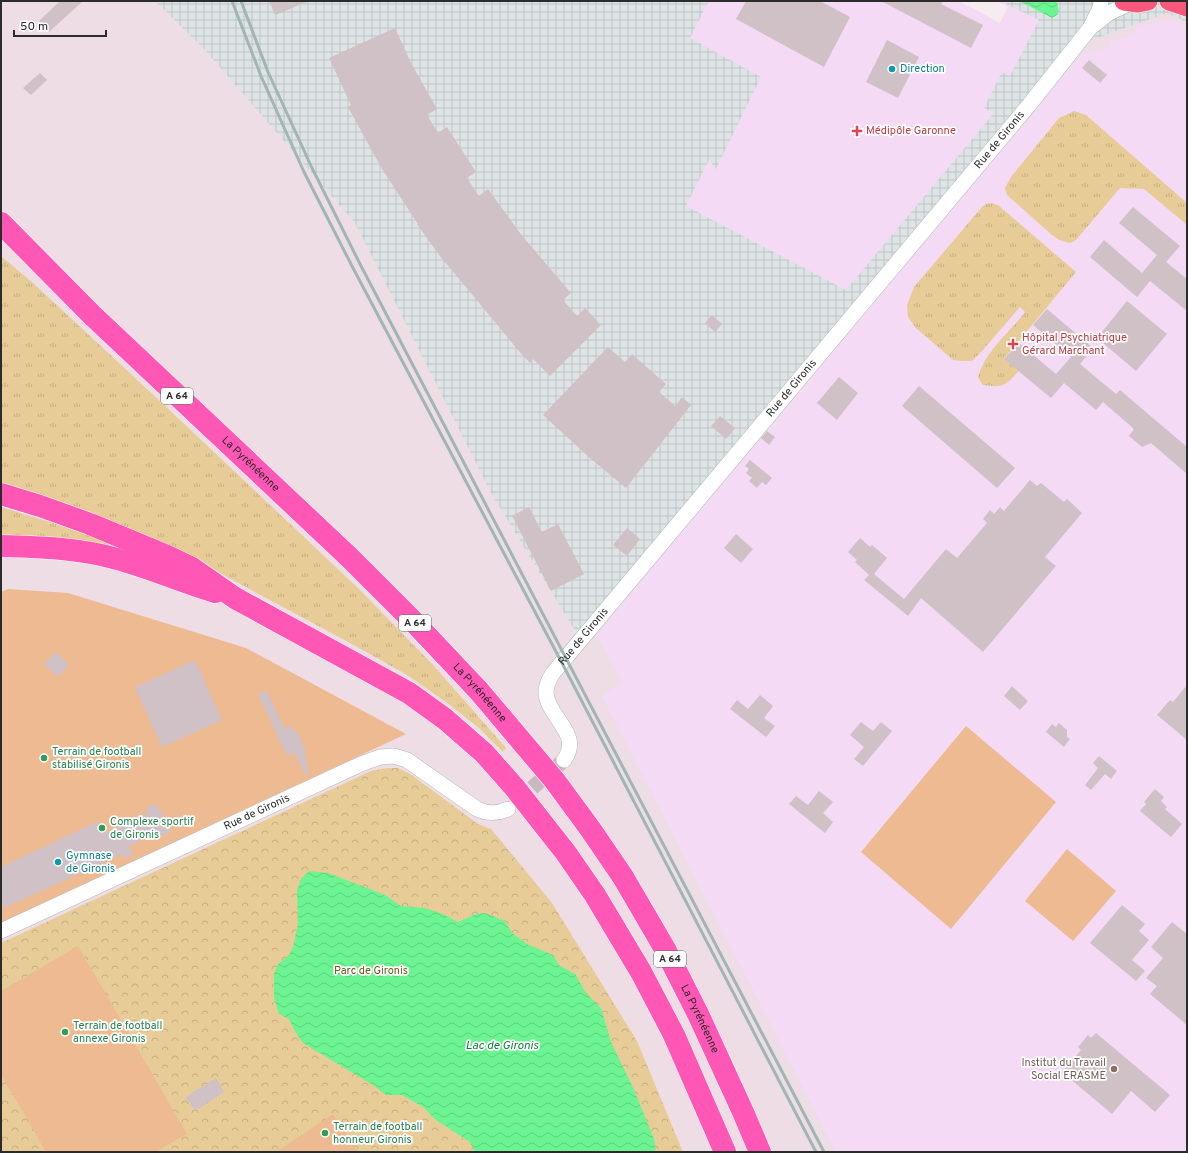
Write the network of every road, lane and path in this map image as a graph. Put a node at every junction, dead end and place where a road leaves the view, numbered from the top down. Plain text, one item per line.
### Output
1 (1101, 1) edge
2 (1169, 1) edge
3 (1134, 2) edge
4 (1187, 7) edge
5 (1090, 28) junction
6 (1, 223) edge
7 (1, 244) edge
8 (92, 315) junction
9 (1, 494) edge
10 (1, 546) edge
11 (235, 598) junction
12 (564, 760) tunnel mouth
13 (508, 809) tunnel mouth
14 (1, 931) edge
15 (725, 1152) edge
16 (760, 1152) edge

1 - 5 street, Rue de Gironis
2 - 4 main road
3 - 5 street, Rue de Gironis
5 - 12 street, Rue de Gironis
6 - 8 highway
7 - 8 highway
8 - 16 highway, La Pyrénéenne / A 64
9 - 11 highway
10 - 11 highway
11 - 15 highway, A 64
13 - 14 street, Rue de Gironis

